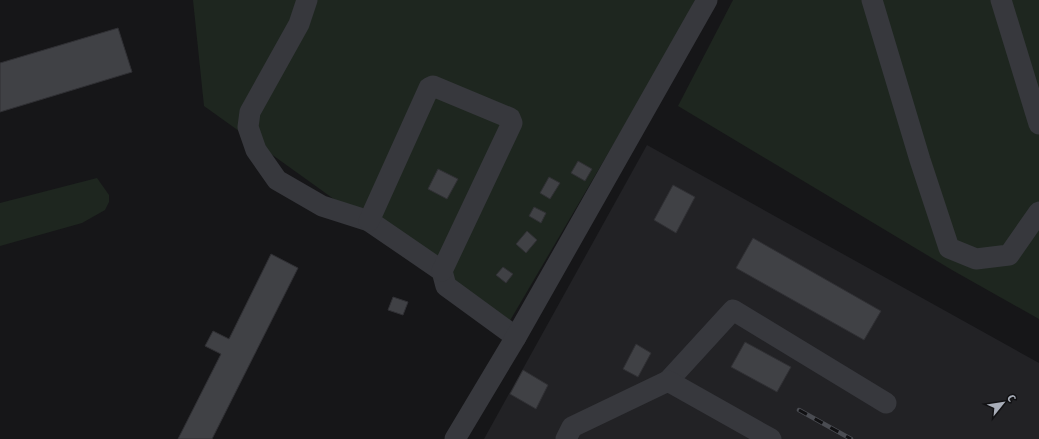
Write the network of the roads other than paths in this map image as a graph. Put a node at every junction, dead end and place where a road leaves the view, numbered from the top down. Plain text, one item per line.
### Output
1 (307, 0) edge
2 (707, 0) edge
3 (872, 0) edge
4 (1001, 0) edge
5 (1039, 124) edge
6 (1039, 212) edge
7 (369, 221) junction
8 (442, 271) junction
9 (516, 337) junction
10 (668, 381) junction
11 (886, 403) dead end
12 (455, 439) edge
13 (566, 439) edge
14 (771, 439) edge

1 - 7 street
2 - 9 street
3 - 6 street
4 - 5 street
7 - 8 street
7 - 8 street
8 - 9 street
9 - 12 street
10 - 11 street
10 - 13 street
10 - 14 street

